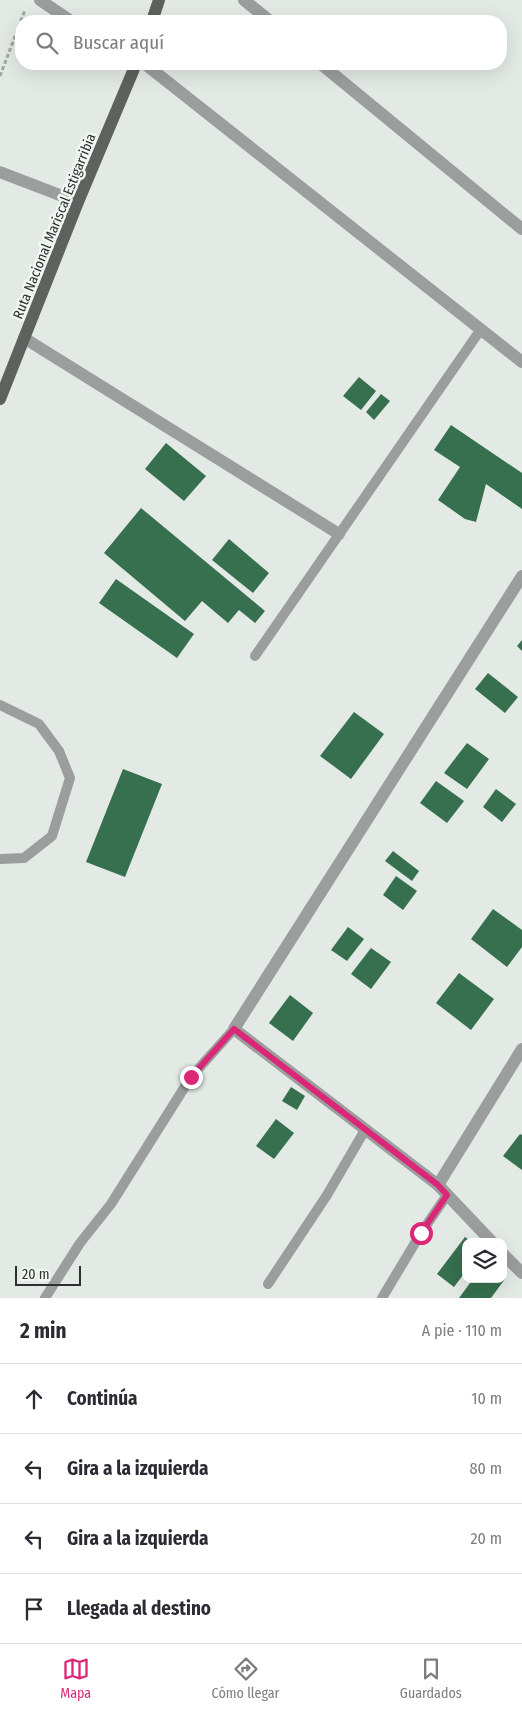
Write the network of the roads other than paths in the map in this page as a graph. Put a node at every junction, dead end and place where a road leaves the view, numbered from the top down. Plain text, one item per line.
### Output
1 (40, 0) edge
2 (159, 0) edge
3 (244, 0) edge
4 (62, 15) edge
5 (154, 15) edge
6 (263, 15) edge
7 (133, 70) edge
8 (153, 70) edge
9 (328, 70) edge
10 (0, 172) edge
11 (78, 202) junction
12 (522, 229) edge
13 (481, 329) junction
14 (24, 338) junction
15 (522, 362) edge
16 (0, 400) edge
17 (339, 534) junction
18 (522, 576) edge
19 (255, 656) dead end
20 (0, 705) edge
21 (0, 859) edge
22 (234, 1029) junction
23 (522, 1049) edge
24 (365, 1130) junction
25 (438, 1185) junction
26 (447, 1195) junction
27 (488, 1238) edge
28 (507, 1258) edge
29 (522, 1273) edge
30 (268, 1284) dead end
31 (46, 1298) edge
32 (382, 1298) edge

1 - 4 street
2 - 5 main road
3 - 6 street
7 - 11 main road, Ruta Nacional Mariscal Estigarribia
8 - 13 street
9 - 12 street
10 - 11 street
11 - 14 main road, Ruta Nacional Mariscal Estigarribia
13 - 15 street
13 - 17 lane
14 - 16 main road, Ruta Nacional Mariscal Estigarribia
14 - 17 street
17 - 19 lane
18 - 22 street
20 - 21 lane
22 - 24 street
22 - 31 lane
23 - 25 street
24 - 25 street
24 - 30 lane
25 - 26 street
26 - 27 street
26 - 32 lane
28 - 29 street

